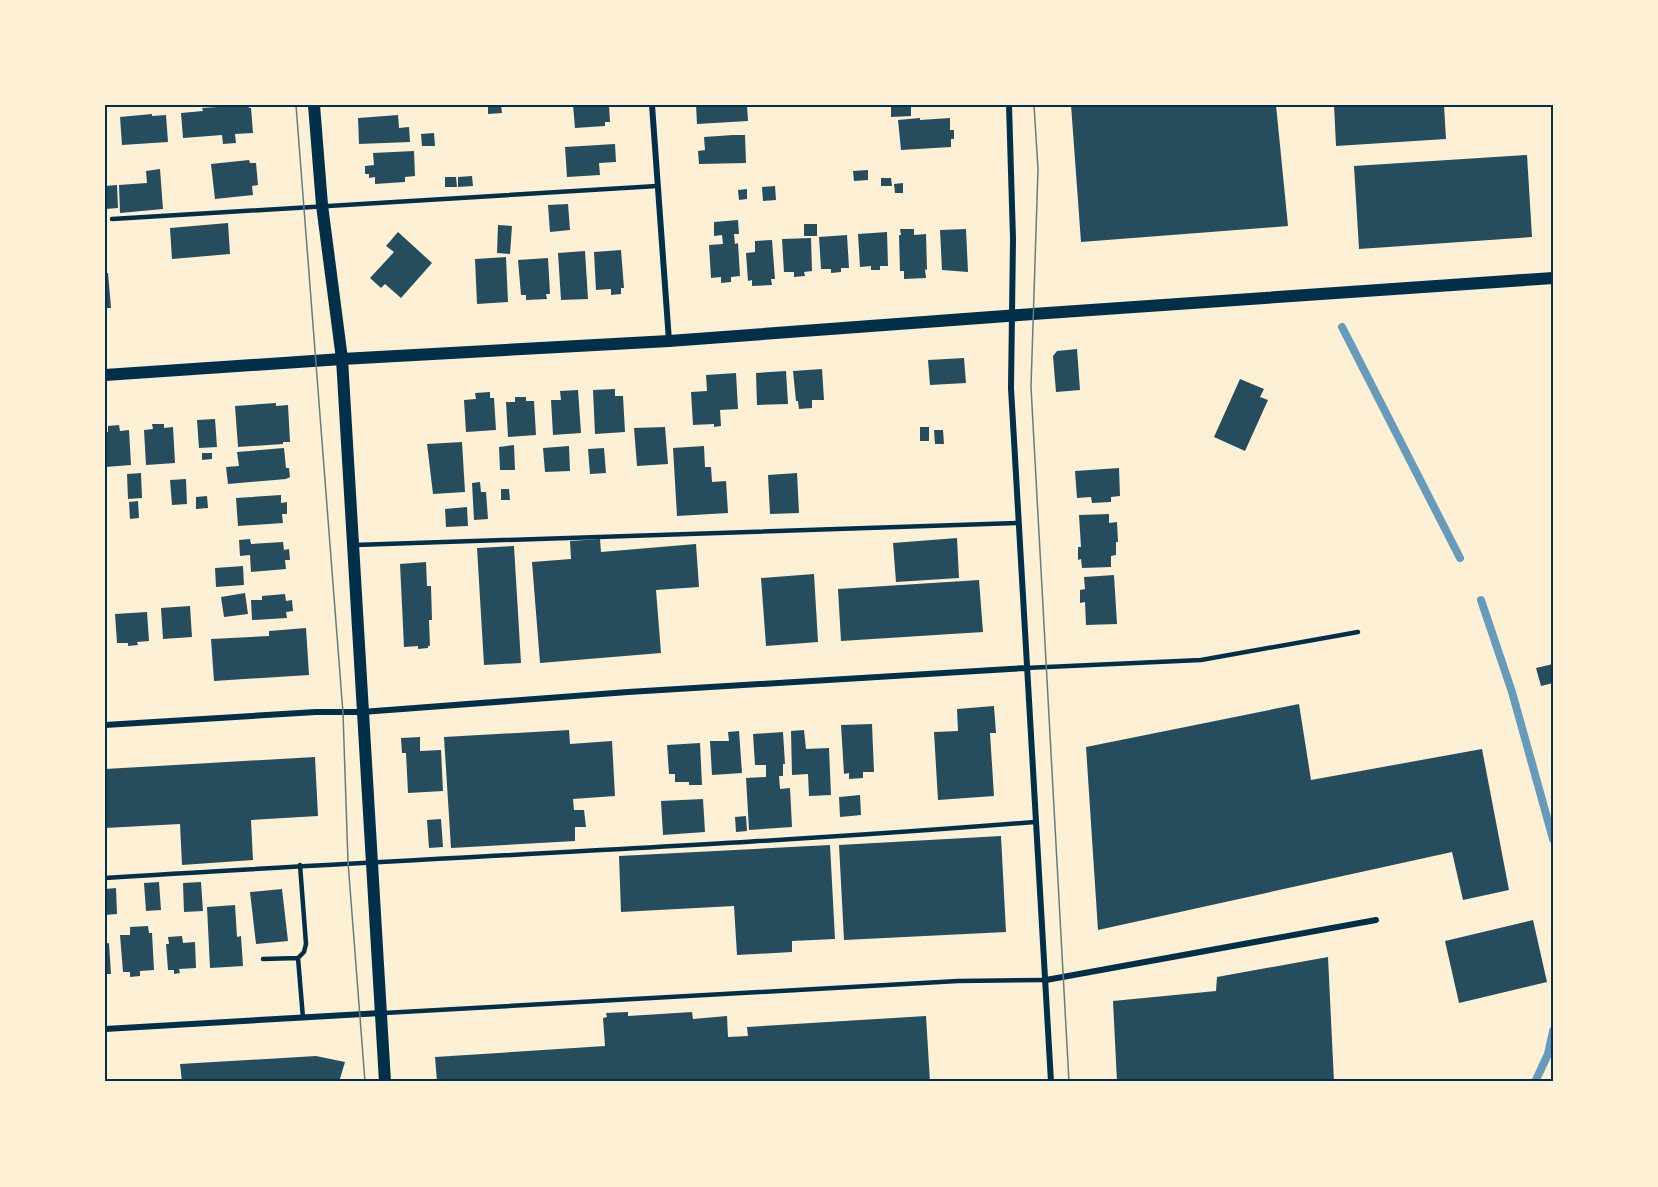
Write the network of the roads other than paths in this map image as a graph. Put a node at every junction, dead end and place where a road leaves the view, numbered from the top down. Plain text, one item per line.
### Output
1 (314, 105) edge
2 (652, 105) edge
3 (1009, 105) edge
4 (657, 186) junction
5 (322, 205) junction
6 (112, 219) dead end
7 (1553, 279) edge
8 (1011, 315) junction
9 (669, 341) junction
10 (342, 359) junction
11 (105, 375) edge
12 (1017, 523) junction
13 (352, 545) junction
14 (1358, 632) dead end
15 (1025, 668) junction
16 (362, 712) junction
17 (105, 726) edge
18 (1035, 822) junction
19 (371, 861) junction
20 (300, 865) junction
21 (105, 878) edge
22 (1376, 920) dead end
23 (298, 958) junction
24 (263, 959) dead end
25 (1046, 980) junction
26 (381, 1013) junction
27 (303, 1018) junction
28 (105, 1029) edge
29 (385, 1082) edge
30 (1051, 1082) edge

1 - 5 main road
2 - 4 street
3 - 8 street
4 - 5 lane
4 - 9 street
5 - 6 lane
5 - 10 main road
7 - 8 main road
8 - 9 main road
8 - 12 street
9 - 10 main road
10 - 11 main road
10 - 13 main road
12 - 13 lane
12 - 15 street
13 - 16 main road
14 - 15 lane
15 - 16 street
15 - 18 street
16 - 17 street
16 - 19 main road
18 - 19 lane
18 - 25 street
19 - 20 lane
19 - 26 main road
20 - 21 lane
20 - 23 lane
22 - 25 street
23 - 24 lane
23 - 27 lane
25 - 26 lane
25 - 30 street
26 - 27 street
26 - 29 main road
27 - 28 street

